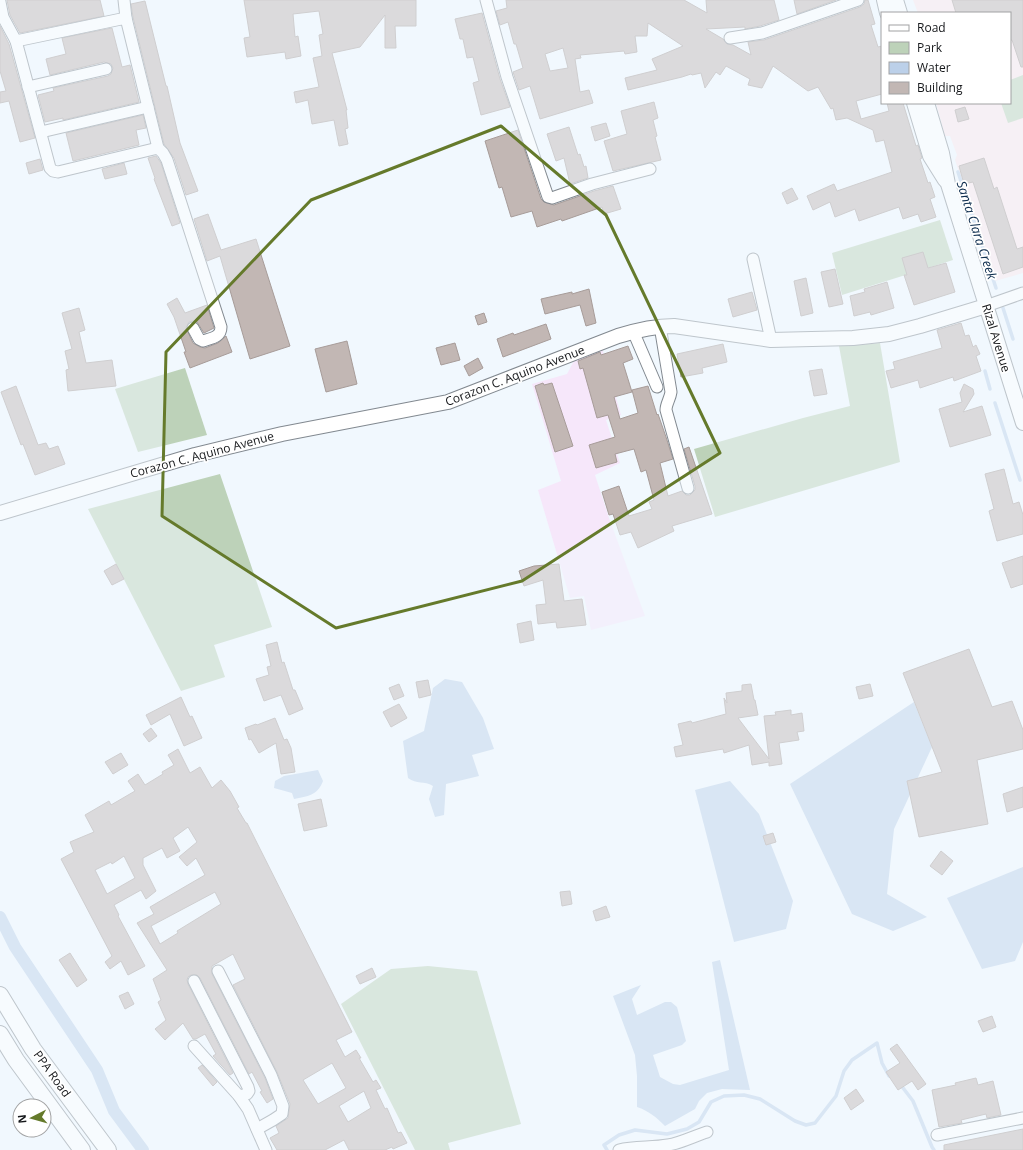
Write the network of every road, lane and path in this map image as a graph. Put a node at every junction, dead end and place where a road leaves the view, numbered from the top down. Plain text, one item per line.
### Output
1 (124, 0) edge
2 (486, 0) edge
3 (858, 0) edge
4 (884, 0) edge
5 (896, 0) edge
6 (0, 2) edge
7 (887, 12) edge
8 (900, 12) edge
9 (1, 17) edge
10 (126, 18) junction
11 (730, 38) dead end
12 (16, 41) junction
13 (106, 69) dead end
14 (28, 87) junction
15 (914, 104) edge
16 (927, 104) edge
17 (148, 107) junction
18 (41, 132) junction
19 (158, 148) junction
20 (650, 169) dead end
21 (948, 184) junction
22 (753, 259) dead end
23 (1023, 293) edge
24 (986, 306) junction
25 (660, 326) junction
26 (193, 328) dead end
27 (633, 331) junction
28 (771, 340) junction
29 (657, 387) dead end
30 (1023, 423) edge
31 (688, 488) dead end
32 (0, 513) edge
33 (218, 971) dead end
34 (194, 981) dead end
35 (0, 995) edge
36 (0, 1034) edge
37 (194, 1046) dead end
38 (240, 1096) junction
39 (1023, 1118) edge
40 (257, 1129) junction
41 (707, 1132) dead end
42 (937, 1135) dead end
43 (82, 1150) edge
44 (108, 1150) edge
45 (266, 1150) edge
46 (619, 1150) edge

1 - 10 street
2 - 20 street
3 - 11 street
4 - 7 main road
5 - 8 main road
6 - 9 street
9 - 12 street
10 - 12 street
10 - 17 street
12 - 14 street
13 - 14 street
14 - 18 street
15 - 21 main road, Rizal Avenue
16 - 21 main road, Rizal Avenue
17 - 18 street
17 - 19 street
18 - 19 street
19 - 26 street
21 - 24 main road, Rizal Avenue
22 - 28 street
23 - 24 street
24 - 28 main road, Corazon C. Aquino Avenue
24 - 30 main road, Rizal Avenue
25 - 27 main road, Corazon C. Aquino Avenue
25 - 28 main road, Corazon C. Aquino Avenue
25 - 31 street
27 - 29 street
27 - 32 main road, Corazon C. Aquino Avenue
33 - 40 street
34 - 38 street
35 - 44 highway, PPA Road
36 - 43 highway, PPA Road
37 - 38 street
38 - 40 street
39 - 42 street
40 - 45 street
41 - 46 street

